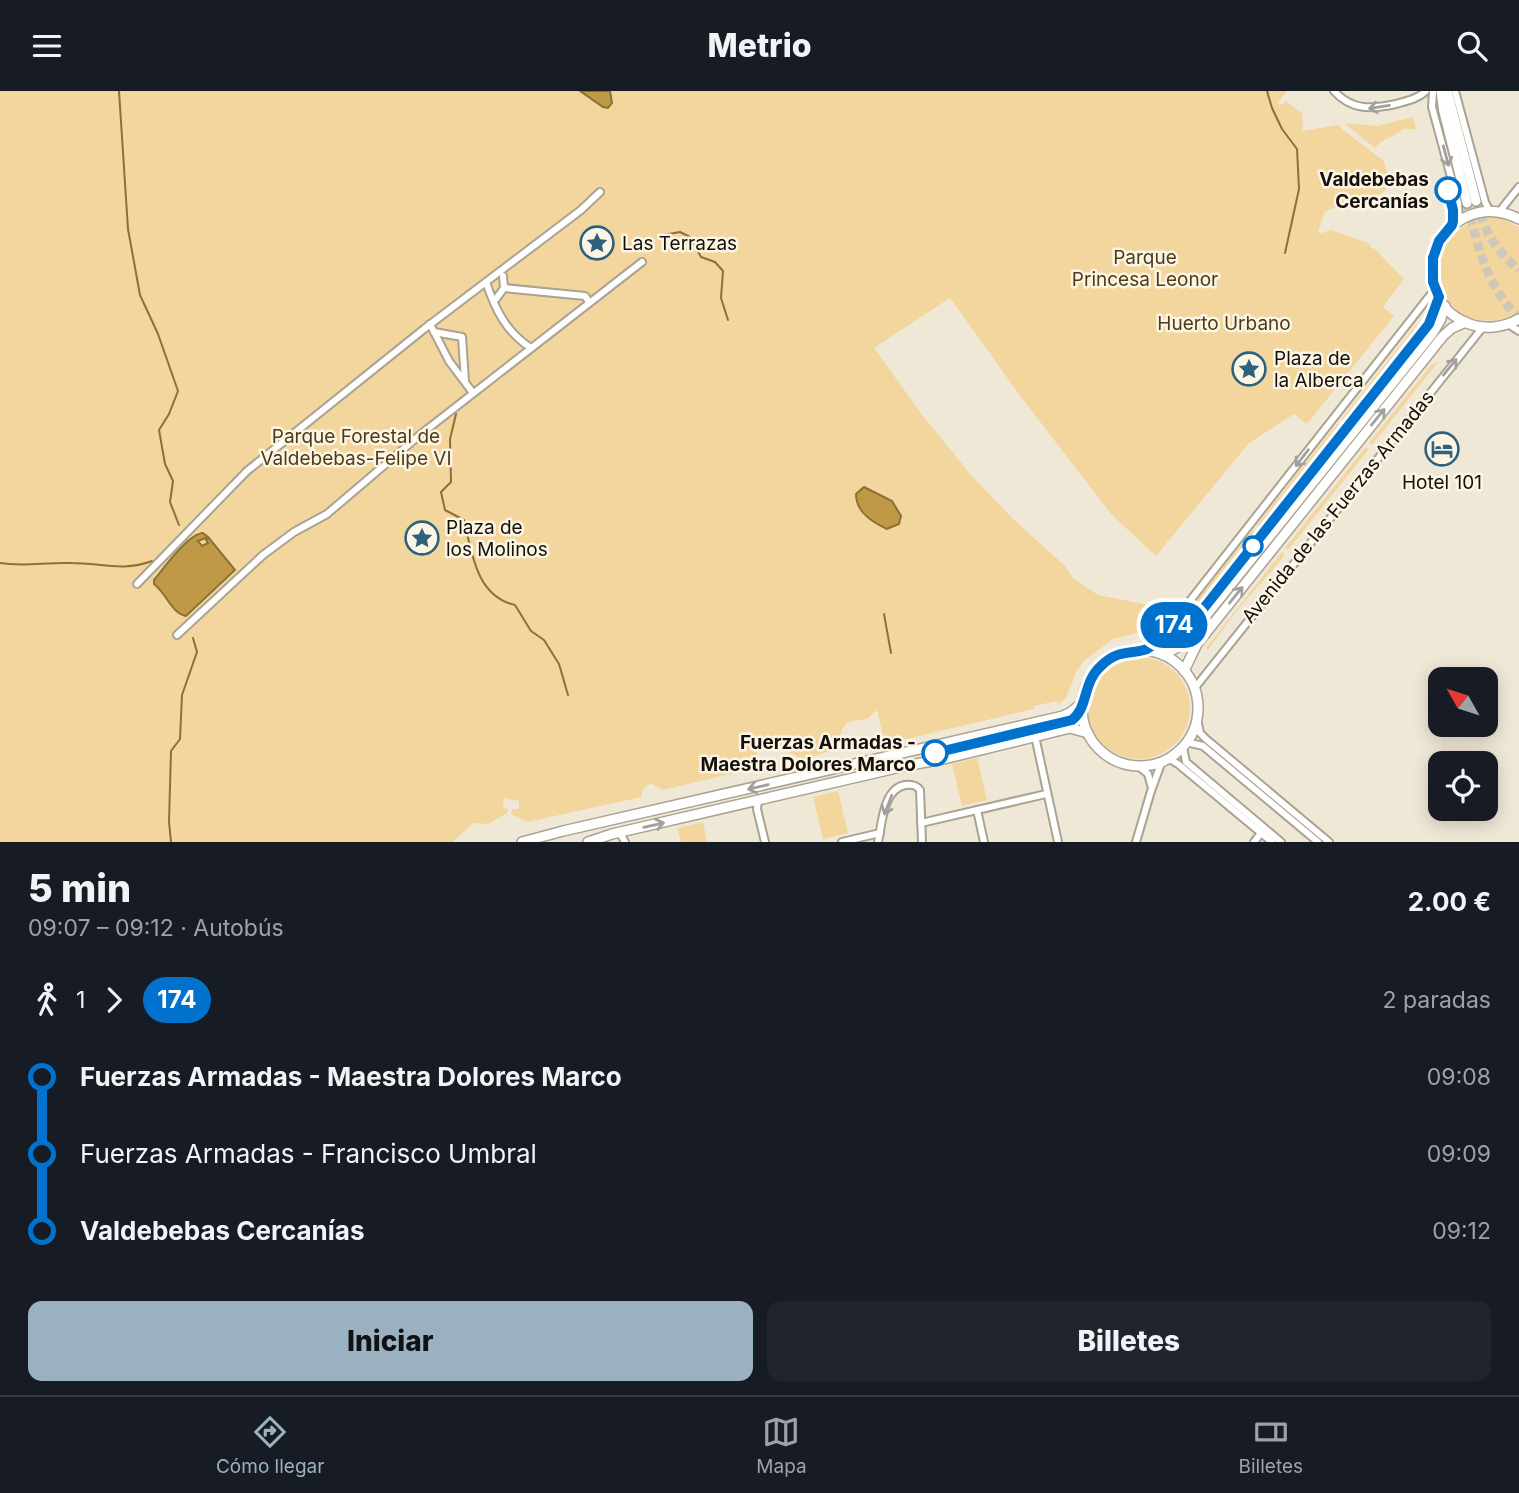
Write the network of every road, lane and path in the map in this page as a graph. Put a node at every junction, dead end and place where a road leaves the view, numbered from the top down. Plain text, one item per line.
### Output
1 (1334, 91) edge
2 (1426, 91) edge
3 (1433, 91) edge
4 (1441, 91) edge
5 (1447, 91) edge
6 (1455, 91) edge
7 (1519, 187) edge
8 (600, 192) dead end
9 (1494, 212) junction
10 (1517, 217) edge
11 (1460, 220) junction
12 (642, 262) dead end
13 (503, 276) dead end
14 (486, 282) junction
15 (503, 288) junction
16 (1435, 289) junction
17 (496, 299) dead end
18 (589, 302) junction
19 (1444, 306) junction
20 (1519, 319) edge
21 (1466, 322) junction
22 (430, 324) junction
23 (1508, 324) junction
24 (1483, 327) junction
25 (1519, 331) edge
26 (434, 332) junction
27 (531, 348) junction
28 (465, 383) junction
29 (473, 393) junction
30 (137, 584) dead end
31 (177, 635) dead end
32 (1145, 650) junction
33 (1163, 655) junction
34 (1184, 671) junction
35 (1194, 689) junction
36 (1083, 702) junction
37 (1197, 719) junction
38 (1088, 733) junction
39 (1035, 736) junction
40 (1184, 745) junction
41 (1165, 760) junction
42 (1137, 765) junction
43 (1151, 791) junction
44 (1046, 794) junction
45 (758, 801) junction
46 (977, 810) junction
47 (921, 823) junction
48 (880, 833) junction
49 (1261, 833) junction
50 (623, 837) edge
51 (522, 842) edge
52 (588, 842) edge
53 (765, 842) edge
54 (842, 842) edge
55 (877, 842) edge
56 (922, 842) edge
57 (984, 842) edge
58 (1058, 842) edge
59 (1136, 842) edge
60 (1254, 842) edge
61 (1272, 842) edge
62 (1281, 842) edge
63 (1318, 842) edge
64 (1329, 842) edge

2 -> 1 street
3 -> 11 street
4 - 5 street
6 - 9 street
7 - 9 street
8 - 14 street
9 - 10 street
9 - 11 street
11 - 16 street
12 - 18 street
13 - 15 street
14 - 22 street
14 - 27 street
15 - 17 street
15 - 18 street
16 - 19 street
16 -> 32 street
18 - 27 street
19 - 21 street
19 - 33 street, Avenida de las Fuerzas Armadas
20 - 23 street
21 - 24 street
34 -> 21 street, Avenida de las Fuerzas Armadas
22 - 26 street
22 - 30 street
23 - 24 street
23 - 25 street
35 -> 24 street, Avenida de las Fuerzas Armadas
26 - 28 street
26 - 28 street
27 - 29 street
28 - 29 street
29 - 31 street
32 - 33 street
32 - 36 street
33 - 34 street
34 - 35 street
35 - 37 street
36 - 38 street
36 -> 51 street
37 - 40 street
37 - 64 street
38 - 39 street
38 - 42 street
39 - 44 street
39 - 45 street
40 - 41 street
40 - 62 street
40 - 63 street
41 - 42 street
41 - 43 street
41 - 49 street
42 - 43 street
43 - 59 street
44 - 46 street
44 - 58 street
50 -> 45 street
45 - 53 street
46 - 47 street
46 - 57 street
47 -> 48 street
47 - 56 street
48 - 54 street
48 - 55 street
49 - 60 street
49 - 61 street
50 - 52 street

